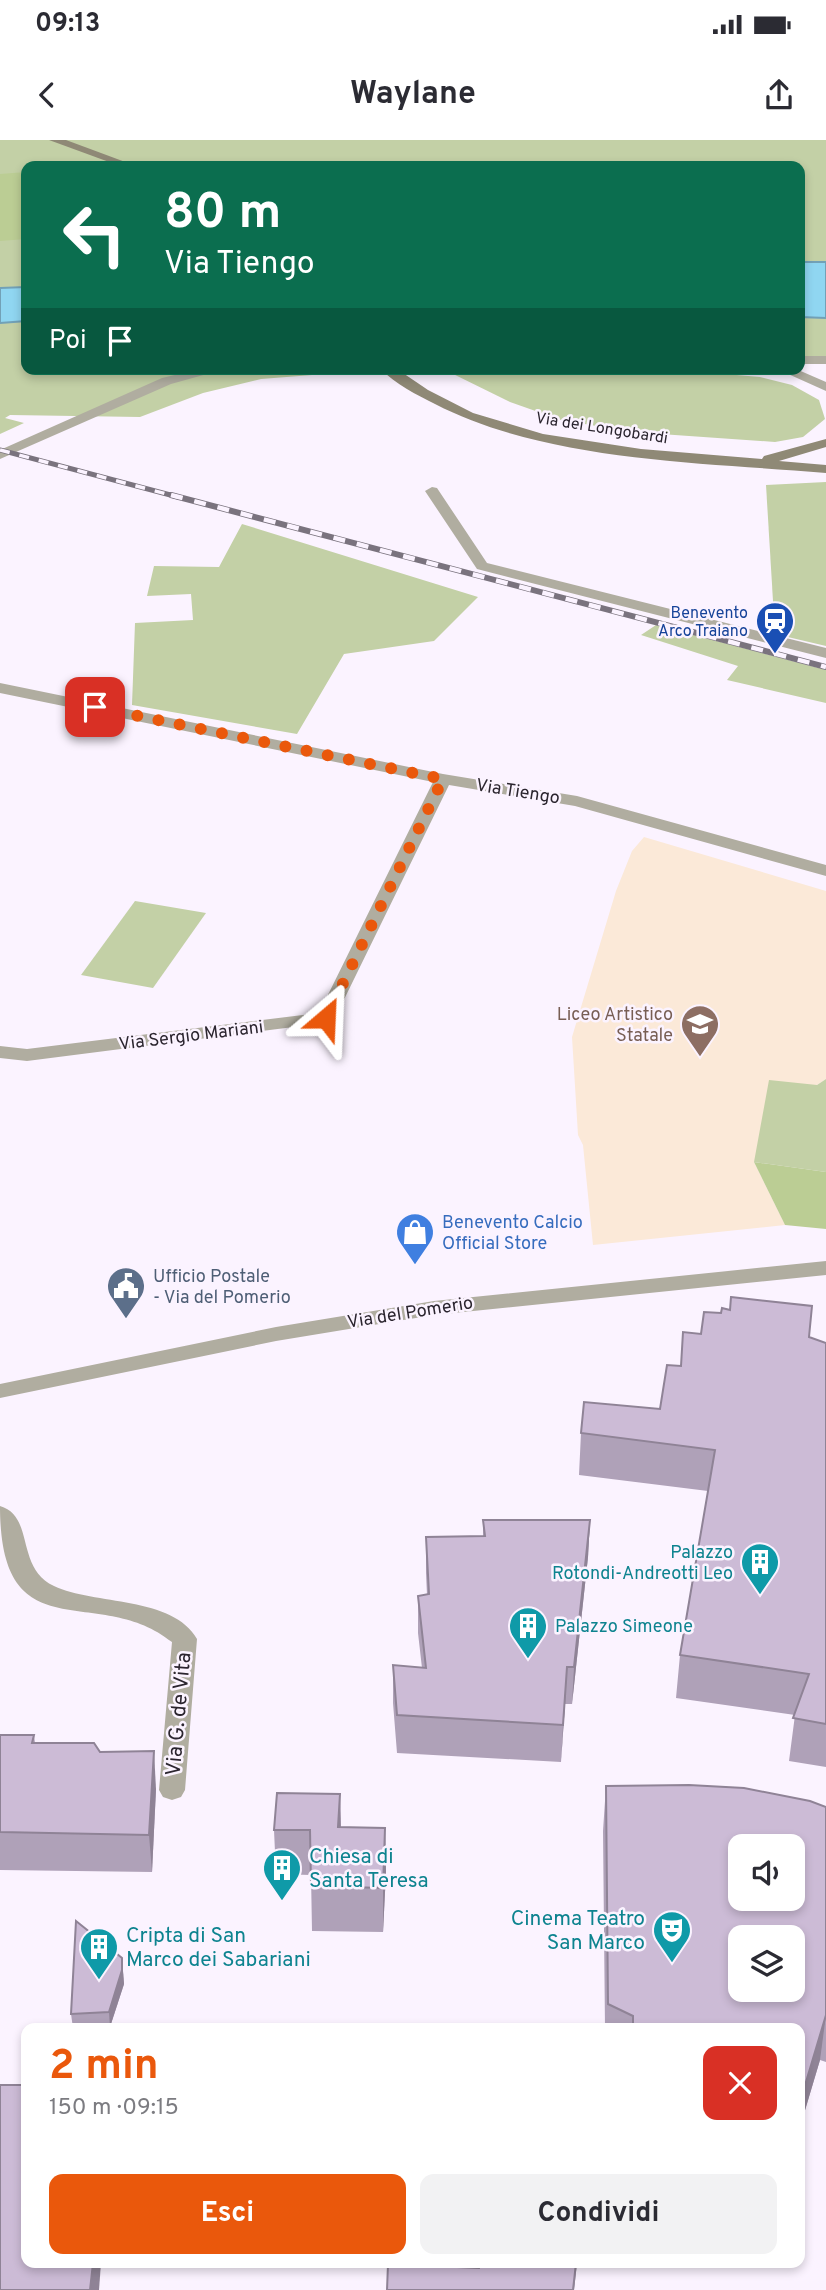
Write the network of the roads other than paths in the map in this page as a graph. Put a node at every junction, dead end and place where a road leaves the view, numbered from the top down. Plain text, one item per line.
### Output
1 (55, 140) edge
2 (113, 149) dead end
3 (117, 161) edge
4 (126, 161) edge
5 (805, 360) edge
6 (826, 360) edge
7 (190, 375) edge
8 (397, 375) edge
9 (798, 375) edge
10 (826, 387) edge
11 (826, 443) edge
12 (0, 455) edge
13 (750, 464) junction
14 (826, 469) edge
15 (432, 491) dead end
16 (826, 653) edge
17 (0, 688) edge
18 (443, 779) junction
19 (826, 871) edge
20 (0, 1052) edge
21 (826, 1268) edge
22 (0, 1391) edge
23 (0, 1514) edge
24 (172, 1790) dead end

1 - 3 main road
2 - 4 main road
5 - 6 street
7 - 12 street
8 - 13 main road, Via dei Longobardi
9 - 10 street
11 - 13 main road
13 - 14 main road, Via dei Longobardi
15 - 16 street
17 - 18 street, Via Tiengo
18 - 19 street, Via Tiengo
18 - 20 street, Via Sergio Mariani
21 - 22 street, Via del Pomerio
23 - 24 street, Via G. de Vita

